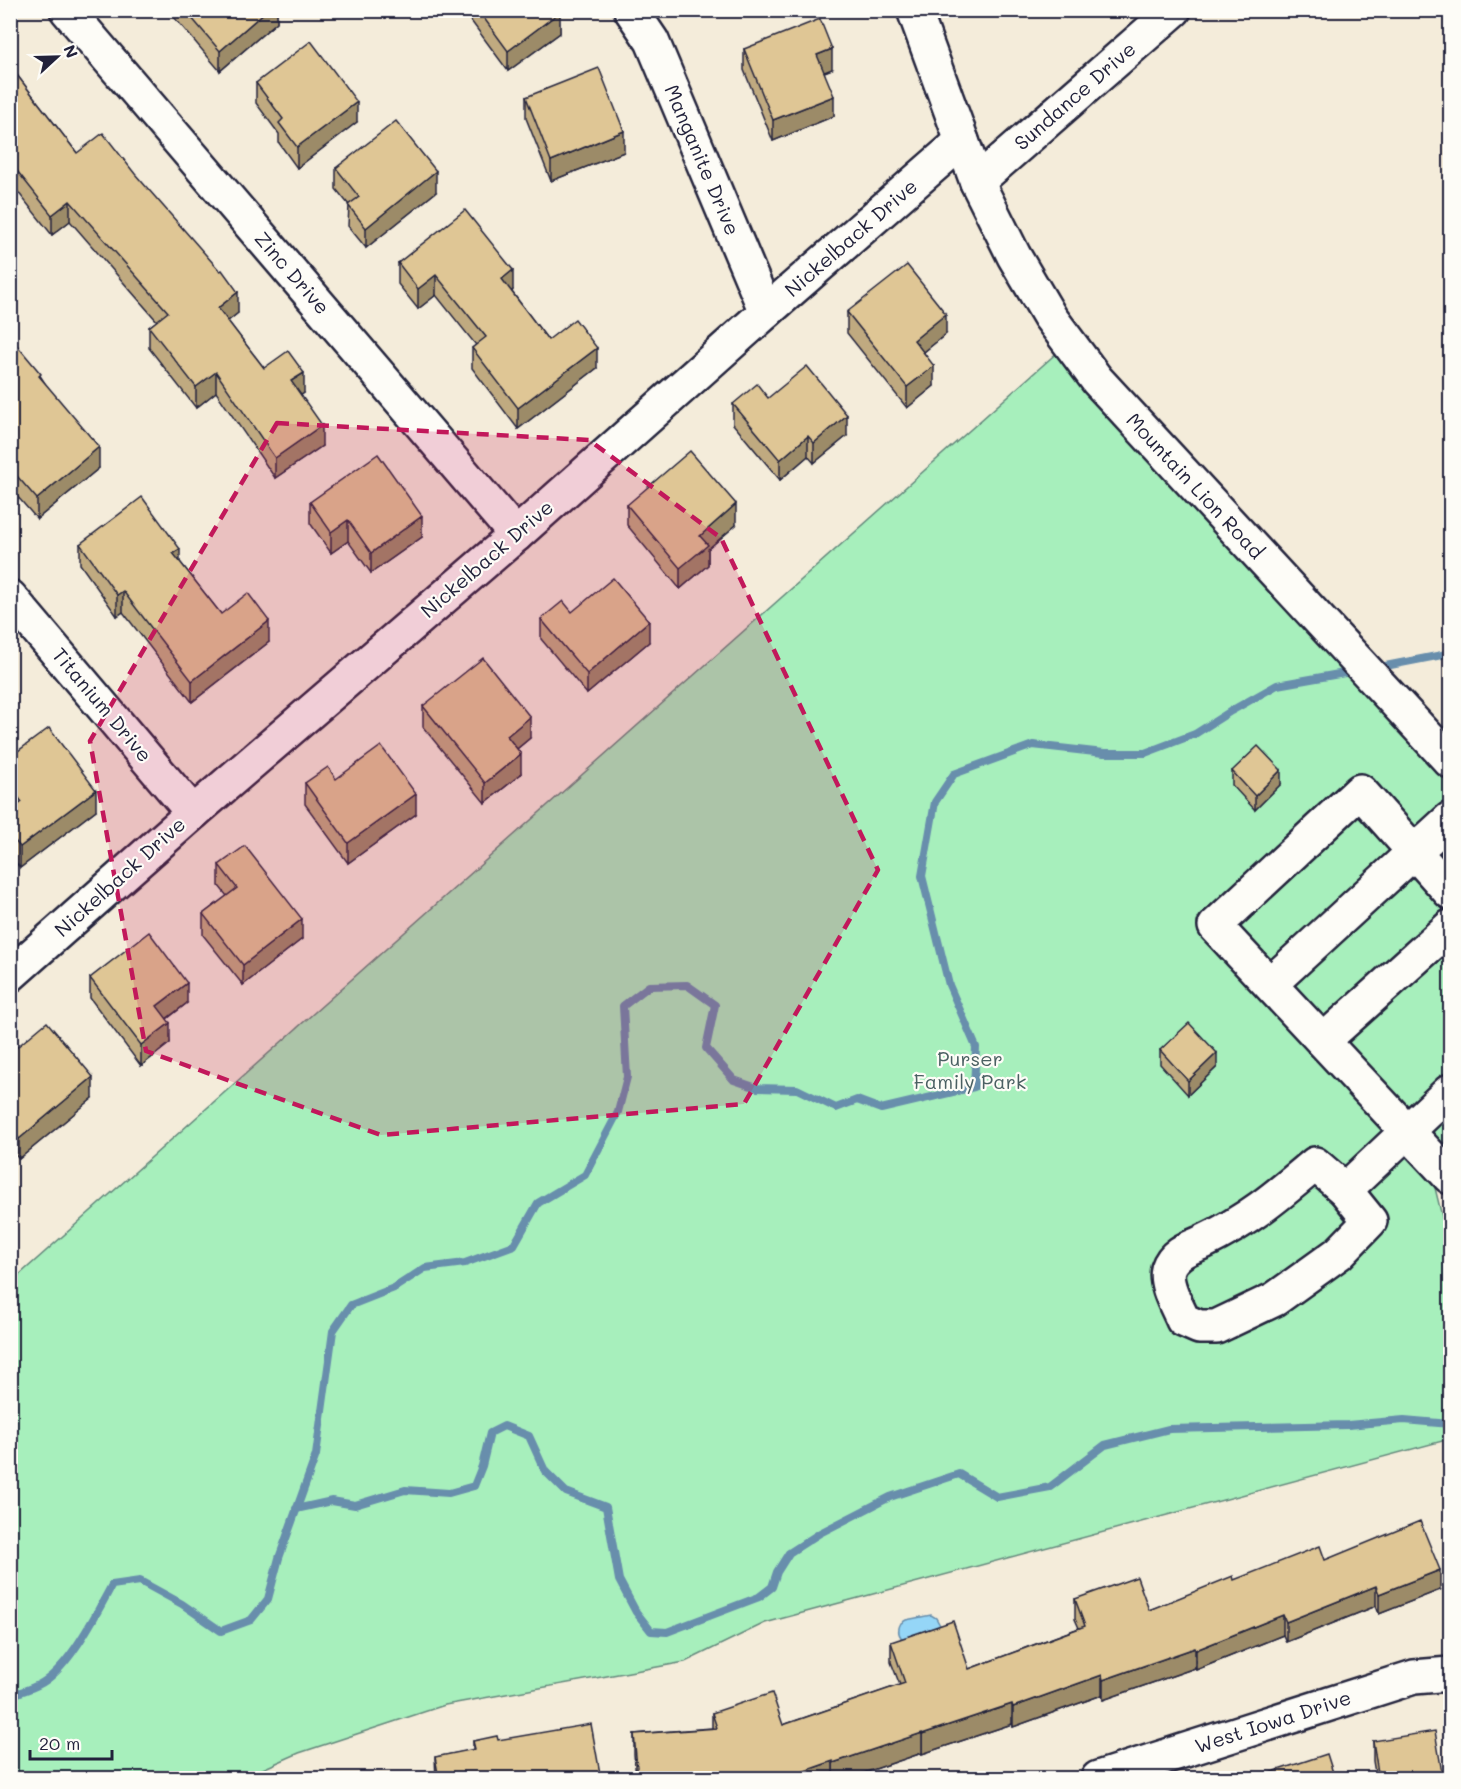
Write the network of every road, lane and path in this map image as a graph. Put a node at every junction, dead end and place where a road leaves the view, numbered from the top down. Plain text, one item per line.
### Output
1 (68, 10) edge
2 (632, 10) edge
3 (914, 10) edge
4 (1174, 10) edge
5 (962, 141) junction
6 (977, 182) junction
7 (766, 312) junction
8 (516, 535) junction
9 (10, 597) edge
10 (1450, 761) edge
11 (193, 813) junction
12 (1450, 819) edge
13 (1415, 852) junction
14 (1450, 892) edge
15 (1450, 927) edge
16 (10, 975) edge
17 (1270, 984) junction
18 (1323, 1041) junction
19 (1450, 1091) edge
20 (1407, 1131) junction
21 (1450, 1177) edge
22 (1345, 1190) junction
23 (1450, 1674) edge
24 (1098, 1779) edge

1 - 8 street, Zinc Drive
2 - 7 street, Manganite Drive
3 - 5 street, Mountain Lion Road
4 - 6 street, Sundance Drive
5 - 6 street, Mountain Lion Road
5 - 7 street, Nickelback Drive
6 - 10 street, Mountain Lion Road
7 - 8 street, Nickelback Drive
8 - 11 street, Nickelback Drive
9 - 11 street, Titanium Drive
11 - 16 street, Nickelback Drive
12 - 13 street
13 - 14 street
13 - 17 street
13 - 17 street
15 - 18 street
17 - 18 street
18 - 20 street
19 - 20 street
20 - 21 street
20 - 22 street
22 - 22 street
23 - 24 street, West Iowa Drive

